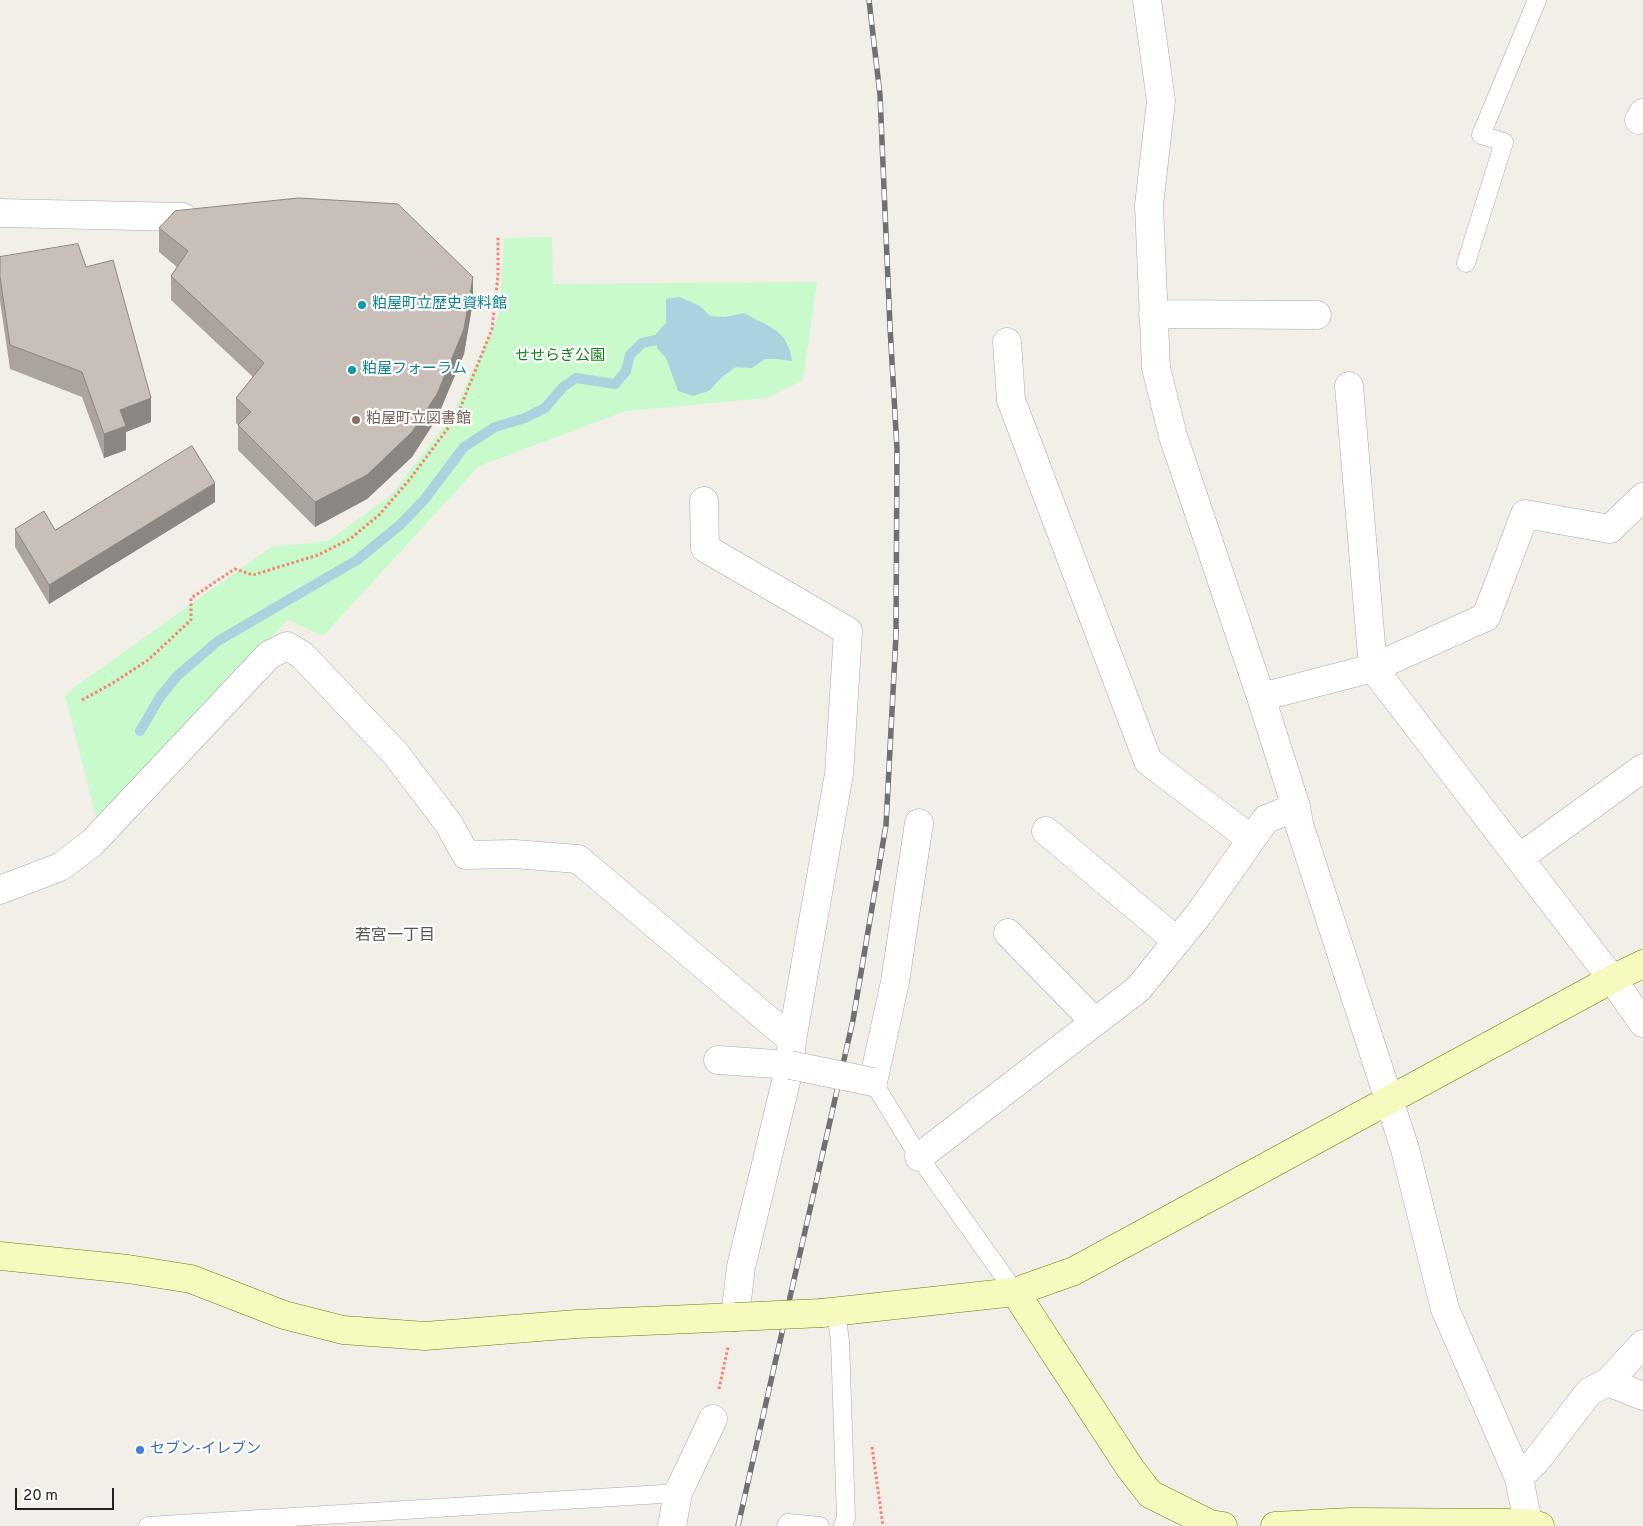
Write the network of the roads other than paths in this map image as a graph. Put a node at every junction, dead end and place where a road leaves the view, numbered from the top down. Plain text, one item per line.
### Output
1 (1147, 0) edge
2 (1537, 0) edge
3 (0, 213) edge
4 (183, 217) edge
5 (1466, 263) dead end
6 (1153, 314) junction
7 (1317, 315) dead end
8 (1007, 342) dead end
9 (1349, 386) dead end
10 (1643, 497) edge
11 (704, 500) dead end
12 (1373, 668) junction
13 (1260, 697) junction
14 (1643, 768) edge
15 (1296, 807) junction
16 (919, 823) dead end
17 (1046, 831) dead end
18 (1251, 838) junction
19 (1519, 858) junction
20 (0, 890) edge
21 (1008, 933) dead end
22 (1176, 941) junction
23 (1643, 964) edge
24 (1612, 979) junction
25 (1095, 1022) junction
26 (1643, 1023) edge
27 (791, 1052) junction
28 (718, 1060) dead end
29 (873, 1082) junction
30 (1390, 1100) junction
31 (919, 1157) junction
32 (0, 1256) edge
33 (1015, 1292) junction
34 (829, 1313) junction
35 (735, 1317) junction
36 (1643, 1344) edge
37 (1608, 1382) junction
38 (1643, 1396) edge
39 (713, 1419) road end
40 (1519, 1478) junction
41 (678, 1493) junction
42 (1349, 1524) edge
43 (1534, 1524) edge
44 (148, 1526) edge
45 (672, 1526) edge
46 (786, 1526) edge
47 (820, 1526) edge
48 (842, 1526) edge
49 (1223, 1526) edge
50 (1275, 1526) edge

1 - 6 street
2 - 5 lane
3 - 4 street
6 - 7 street
6 - 13 street
8 - 18 street
9 - 12 street
10 - 12 street
11 - 27 street
12 - 13 street
12 - 19 street
13 - 15 street
14 - 19 street
15 - 18 street
15 - 30 street
16 - 29 street
17 - 22 street
18 - 22 street
19 - 24 street
20 - 27 street
21 - 25 street
22 - 25 street
23 - 24 street
24 - 26 street
24 - 30 street
25 - 31 street
27 - 28 street
27 - 29 street, bridge
27 - 35 street
29 - 31 lane
30 - 33 street
30 - 40 street
31 - 33 lane
32 - 35 street
33 - 34 street
33 - 49 street
34 - 35 street, bridge
34 - 48 lane
36 - 37 street
37 - 38 street
37 - 40 street
39 - 41 street
40 - 43 street
41 - 44 lane
41 - 45 street
42 - 43 street
42 - 50 street
46 - 47 lane

